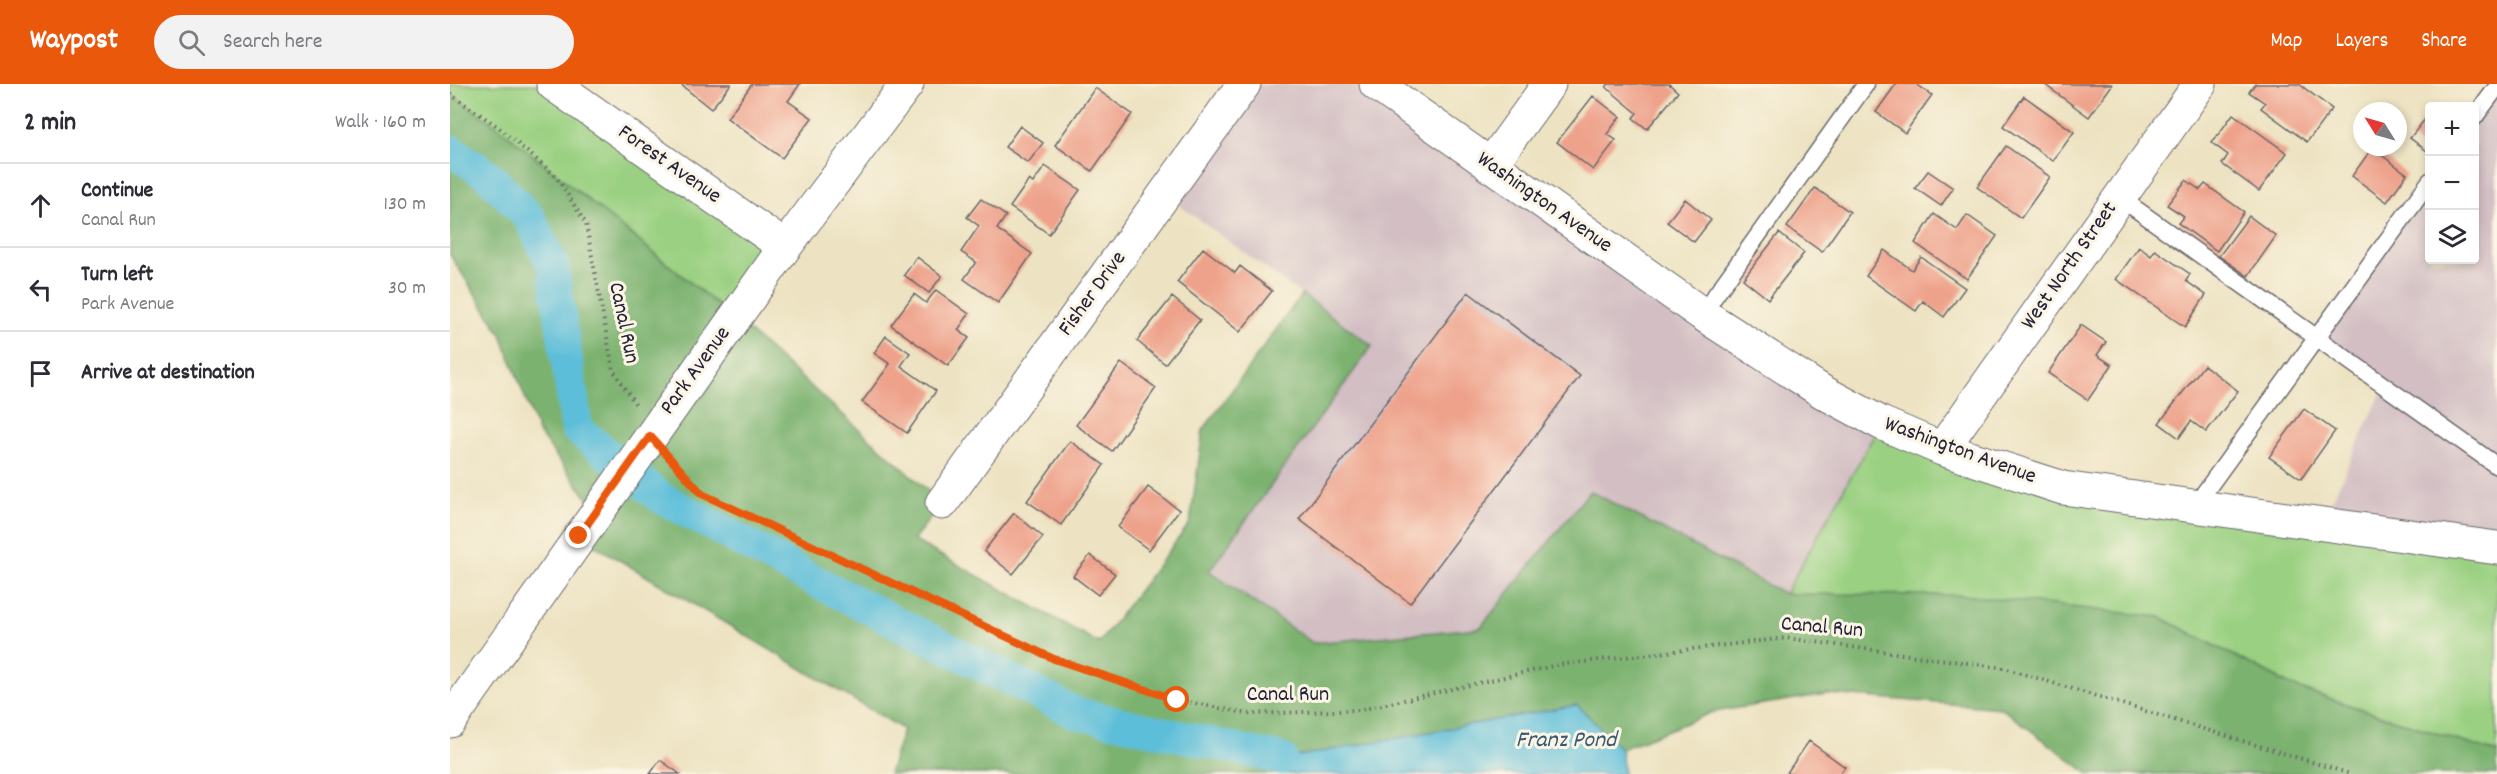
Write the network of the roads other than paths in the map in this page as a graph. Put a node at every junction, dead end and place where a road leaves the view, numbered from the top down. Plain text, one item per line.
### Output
1 (553, 84) edge
2 (907, 84) edge
3 (1244, 84) edge
4 (1376, 84) edge
5 (1549, 84) edge
6 (1866, 84) edge
7 (2200, 84) edge
8 (2497, 87) edge
9 (2479, 112) edge
10 (1490, 166) junction
11 (2425, 188) edge
12 (2119, 197) junction
13 (785, 247) junction
14 (1702, 314) junction
15 (2318, 337) junction
16 (1942, 449) junction
17 (2497, 465) edge
18 (942, 503) dead end
19 (2194, 507) junction
20 (2495, 545) edge
21 (450, 721) edge

1 - 13 street, Forest Avenue
2 - 13 street, Park Avenue
3 - 18 street, Fisher Drive
4 - 10 street, Washington Avenue
5 - 10 street
6 - 14 lane
7 - 12 street, West North Street
8 - 9 lane
10 - 14 street, Washington Avenue
11 - 15 lane
12 - 15 lane
12 - 16 street, West North Street
13 - 21 street, Park Avenue
14 - 16 street, Washington Avenue
15 - 17 lane
15 - 19 lane
16 - 19 street, Washington Avenue
19 - 20 street, Washington Avenue

